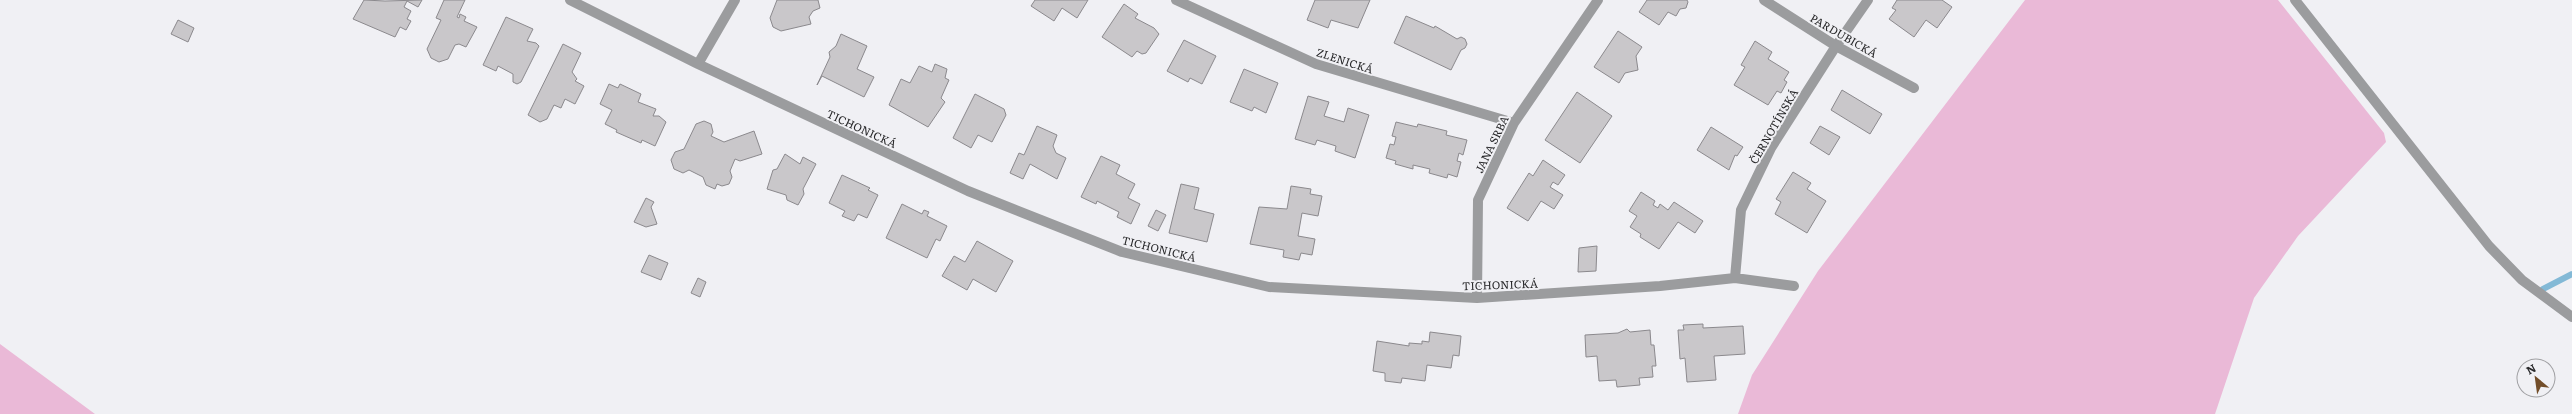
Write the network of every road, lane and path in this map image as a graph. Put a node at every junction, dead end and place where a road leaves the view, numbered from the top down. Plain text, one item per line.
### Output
1 (570, 0) edge
2 (735, 0) edge
3 (1176, 0) edge
4 (1598, 0) edge
5 (1764, 0) edge
6 (1868, 0) edge
7 (2295, 0) edge
8 (1836, 46) junction
9 (698, 64) junction
10 (1914, 88) dead end
11 (1514, 123) junction
12 (1735, 278) junction
13 (1794, 286) dead end
14 (1477, 298) junction
15 (2572, 317) edge

1 - 9 street, TICHONICKÁ
2 - 9 street
3 - 11 street, ZLENICKÁ
4 - 11 street, JANA SRBA
5 - 8 street, PARDUBICKÁ
6 - 8 street, ČERNOTÍNSKÁ
7 - 15 street
8 - 10 street, PARDUBICKÁ
8 - 12 street, ČERNOTÍNSKÁ
9 - 14 street, TICHONICKÁ
11 - 14 street, JANA SRBA
12 - 13 street, TICHONICKÁ
12 - 14 street, TICHONICKÁ

